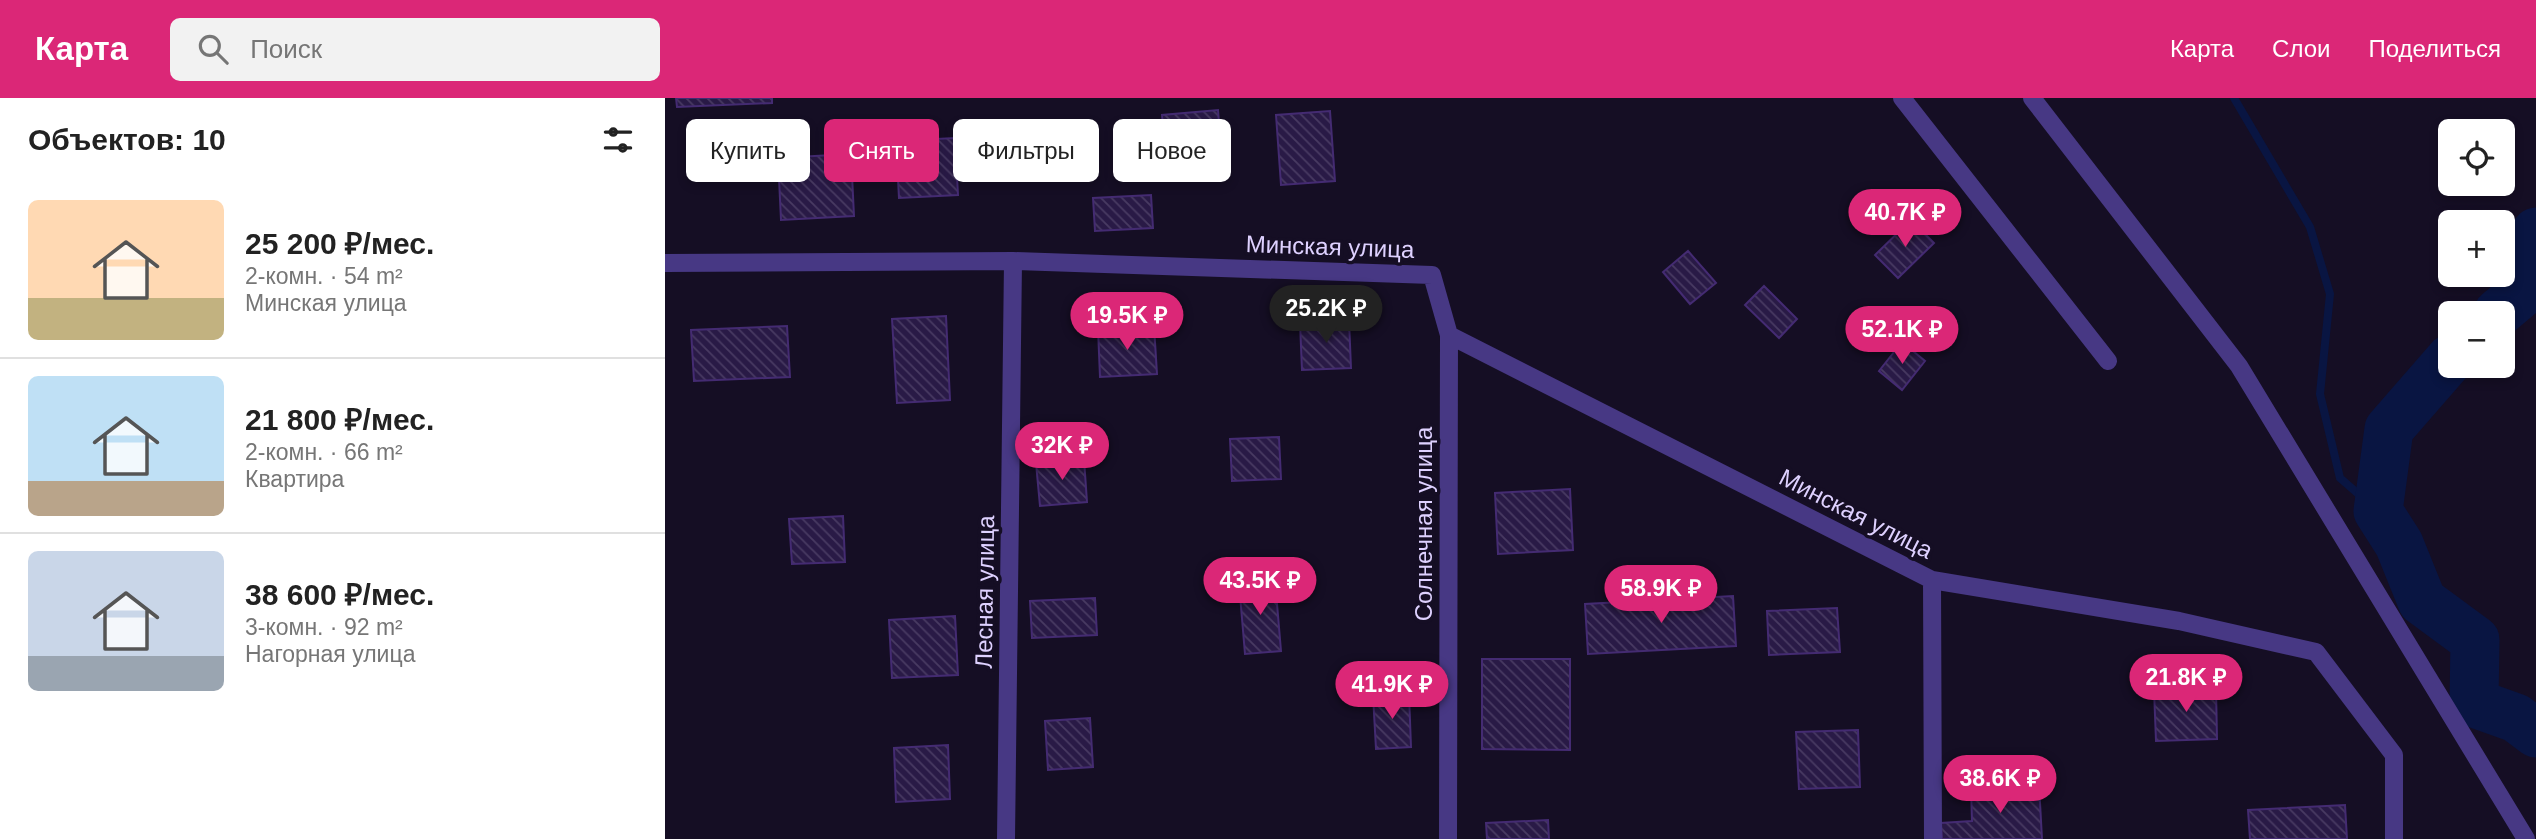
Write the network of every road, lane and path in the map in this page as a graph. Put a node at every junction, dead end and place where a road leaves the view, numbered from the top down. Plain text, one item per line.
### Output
1 (1902, 98) edge
2 (2032, 98) edge
3 (1013, 261) junction
4 (665, 263) edge
5 (1449, 335) junction
6 (2108, 361) dead end
7 (1932, 580) junction
8 (1006, 839) edge
9 (1448, 839) edge
10 (1933, 839) edge
11 (2394, 839) edge
12 (2526, 839) edge

1 - 6 street
2 - 12 street
3 - 4 street, Минская улица
3 - 5 street, Минская улица
3 - 8 street, Лесная улица
5 - 7 street, Минская улица
5 - 9 street, Солнечная улица
7 - 10 street
7 - 11 street, Минская улица

